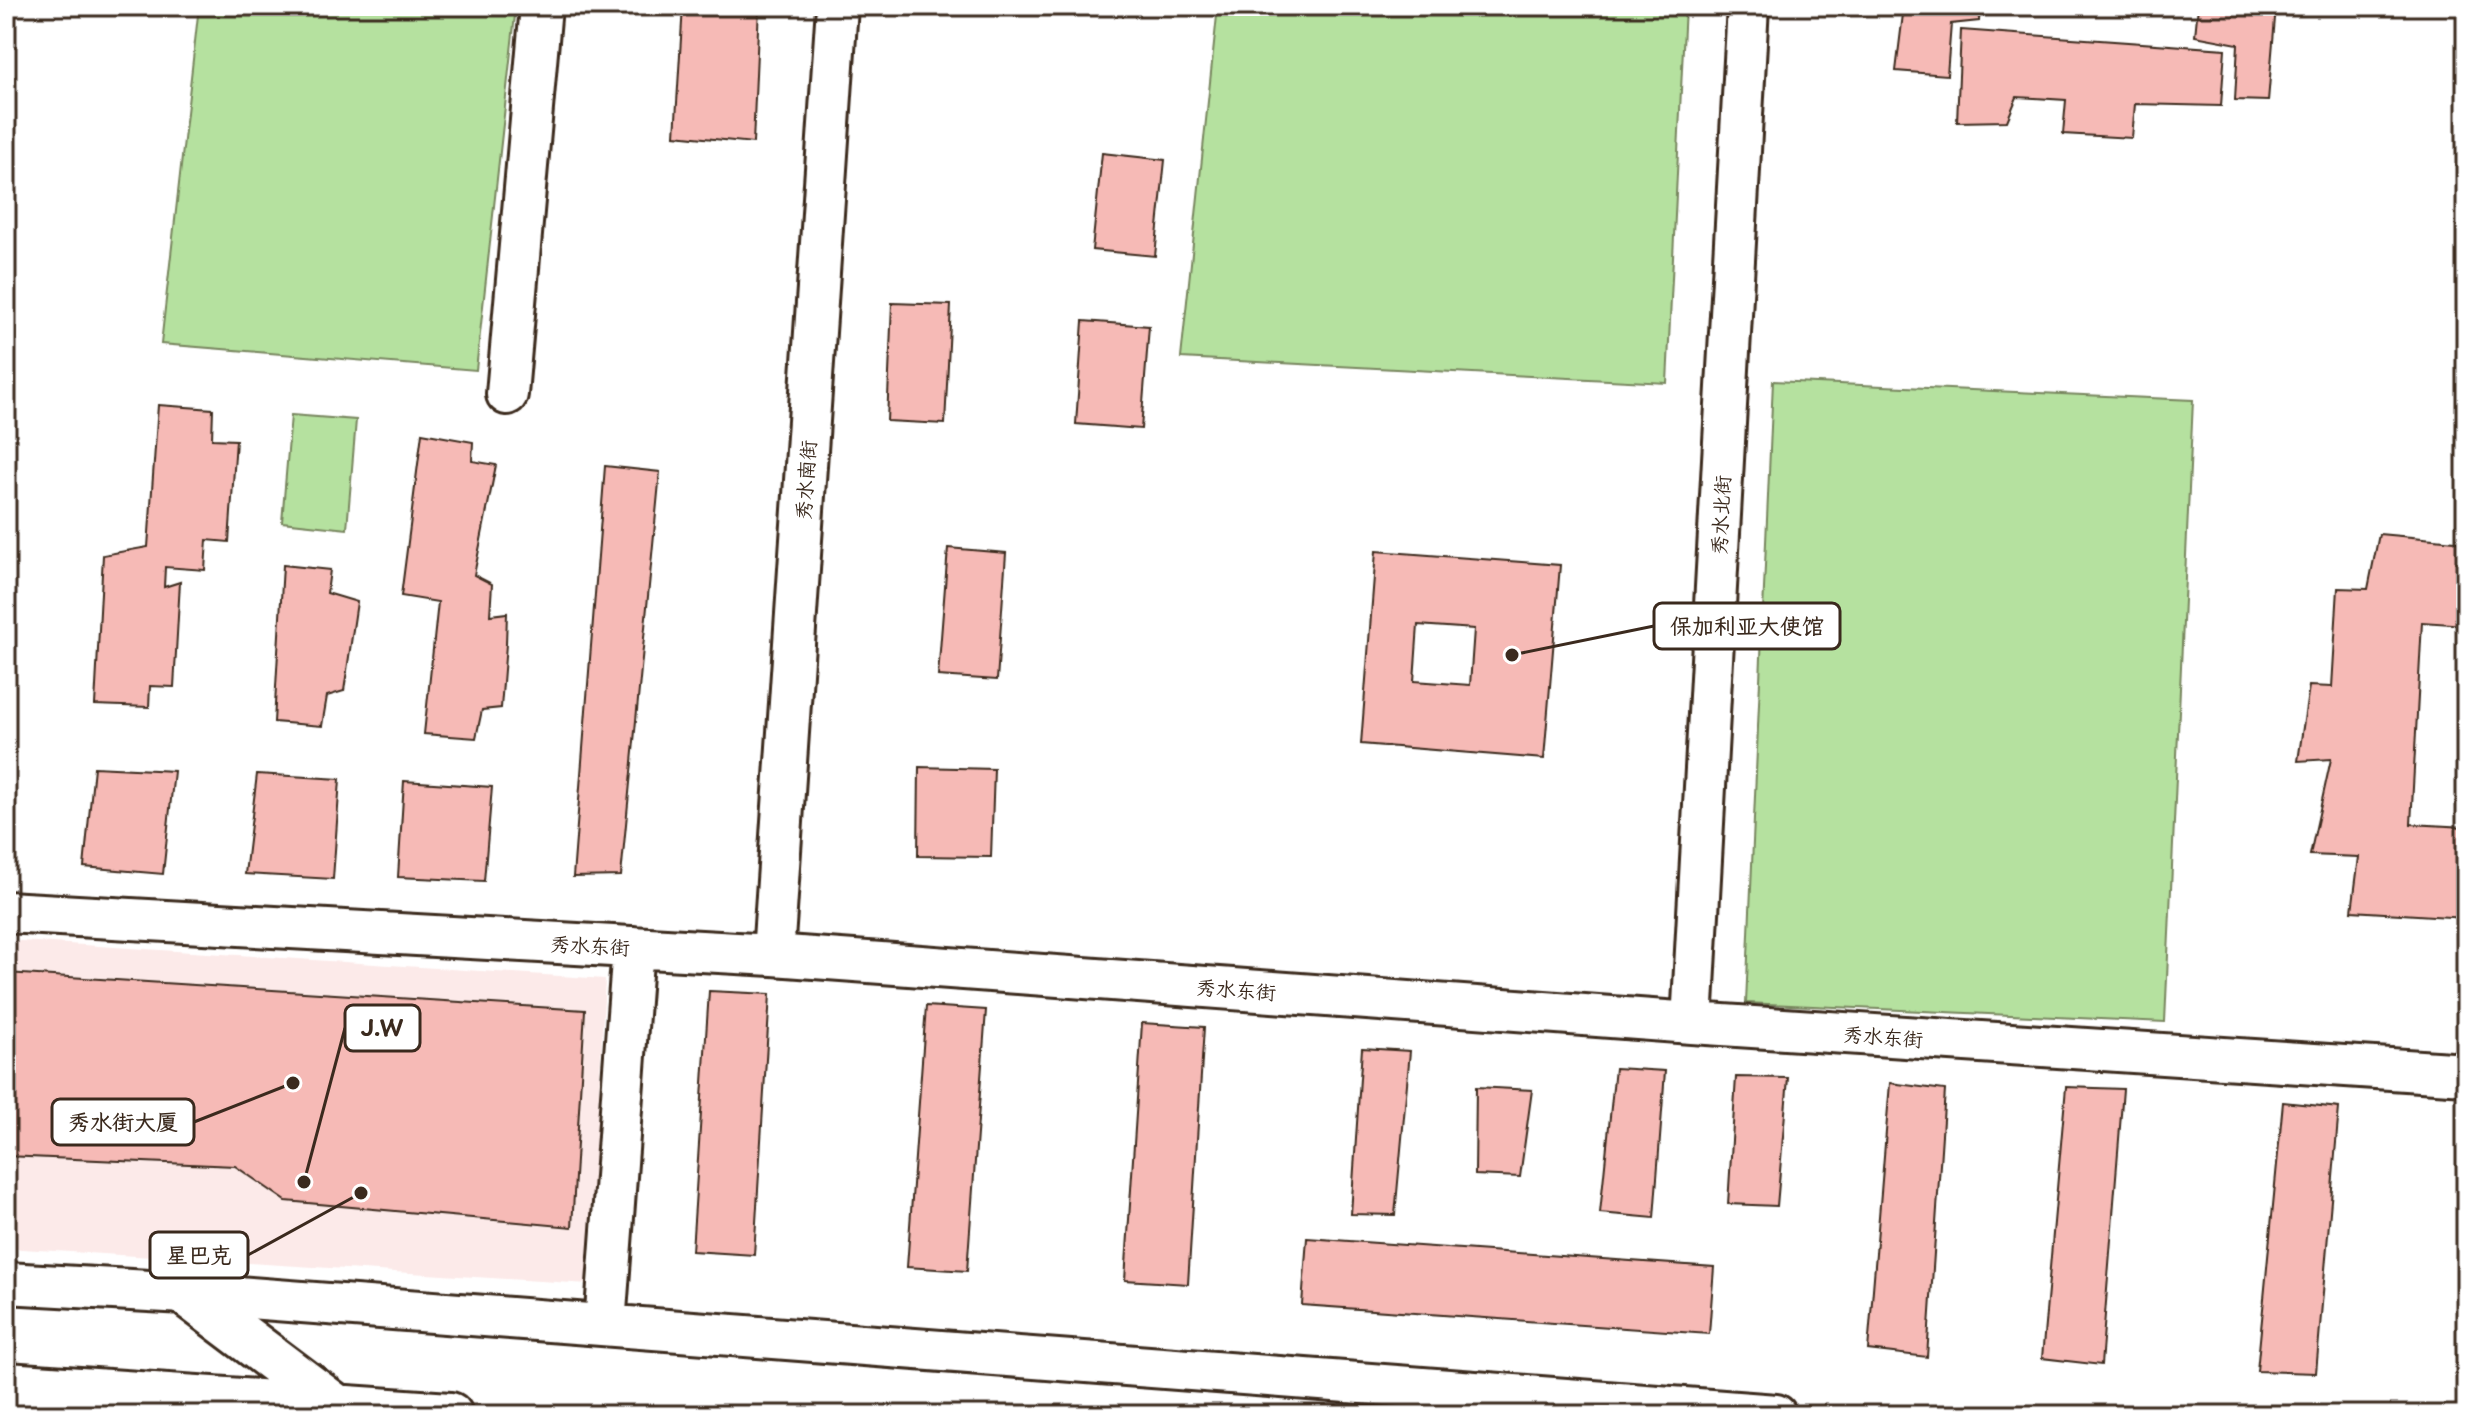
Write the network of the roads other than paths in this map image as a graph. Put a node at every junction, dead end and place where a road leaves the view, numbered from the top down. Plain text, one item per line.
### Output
1 (541, 6) edge
2 (837, 6) edge
3 (1748, 6) edge
4 (507, 394) dead end
5 (6, 912) edge
6 (633, 947) junction
7 (773, 955) junction
8 (1692, 1023) junction
9 (2466, 1074) edge
10 (6, 1283) edge
11 (185, 1293) junction
12 (605, 1325) junction
13 (6, 1385) edge
14 (339, 1409) junction
15 (450, 1415) edge
16 (1776, 1415) edge

1 - 4 street
2 - 7 street, 秀水南街
3 - 8 street, 秀水北街
5 - 6 street, 秀水东街
6 - 7 street, 秀水东街
6 - 12 street
7 - 8 street, 秀水东街
8 - 9 street, 秀水东街
10 - 11 street
11 - 12 street
11 - 14 main road
12 - 16 street
13 - 14 main road
14 - 15 main road

